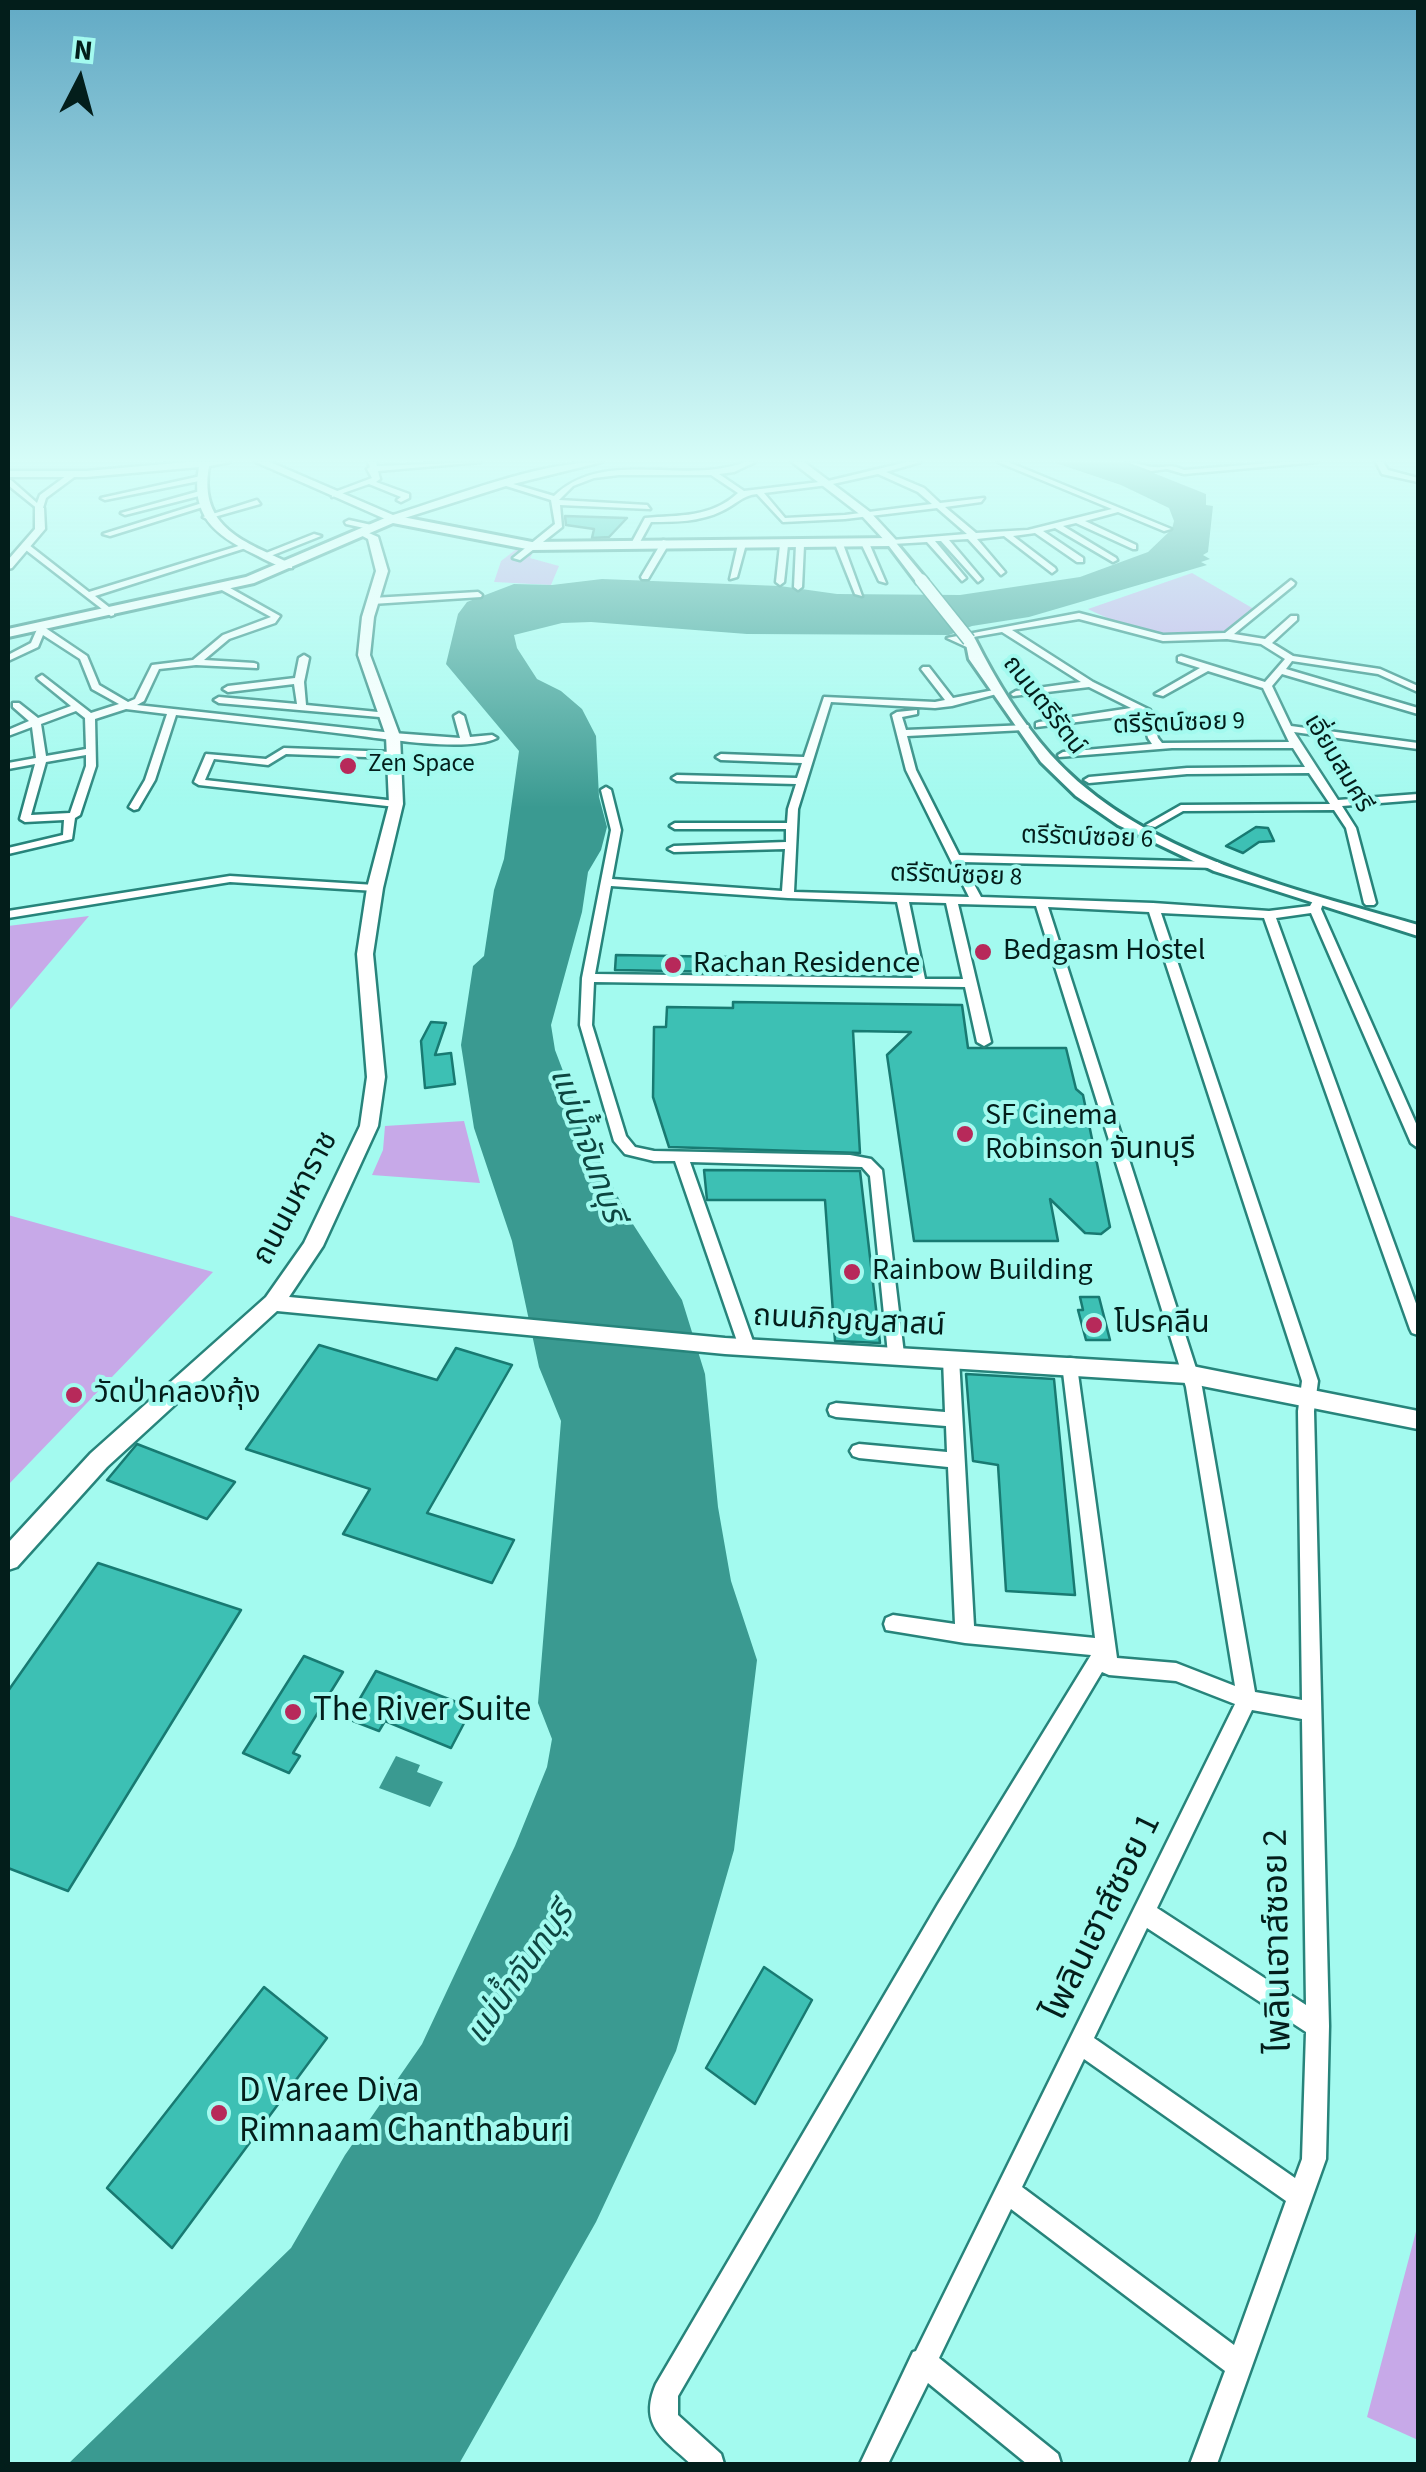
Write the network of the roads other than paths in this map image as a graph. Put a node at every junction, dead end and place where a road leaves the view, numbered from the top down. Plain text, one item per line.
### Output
1 (65, 577) edge
2 (146, 577) edge
3 (253, 577) edge
4 (380, 577) edge
5 (781, 577) edge
6 (798, 577) edge
7 (852, 577) edge
8 (881, 577) edge
9 (919, 577) edge
10 (883, 581) dead end
11 (780, 582) dead end
12 (1291, 584) dead end
13 (798, 586) dead end
14 (224, 587) junction
15 (858, 594) dead end
16 (89, 595) junction
17 (478, 595) dead end
18 (372, 601) junction
19 (112, 613) junction
20 (1294, 618) dead end
21 (41, 629) junction
22 (1004, 629) junction
23 (8, 636) edge
24 (1228, 636) junction
25 (973, 641) junction
26 (1266, 643) junction
27 (8, 658) edge
28 (304, 658) dead end
29 (1290, 658) junction
30 (1181, 659) dead end
31 (196, 662) junction
32 (254, 666) dead end
33 (1206, 668) junction
34 (926, 669) dead end
35 (1280, 670) junction
36 (42, 678) dead end
37 (300, 680) junction
38 (1090, 684) junction
39 (1267, 686) junction
40 (1418, 688) edge
41 (228, 689) dead end
42 (1007, 693) junction
43 (1160, 694) dead end
44 (219, 700) dead end
45 (952, 703) junction
46 (16, 705) dead end
47 (130, 707) junction
48 (77, 708) junction
49 (1141, 708) junction
50 (302, 709) junction
51 (173, 710) junction
52 (942, 711) dead end
53 (1418, 711) edge
54 (388, 716) junction
55 (459, 716) dead end
56 (90, 717) junction
57 (36, 722) junction
58 (1031, 726) junction
59 (1288, 728) junction
60 (8, 733) edge
61 (903, 734) junction
62 (393, 736) junction
63 (492, 738) dead end
64 (466, 740) junction
65 (1296, 744) junction
66 (1172, 745) junction
67 (1159, 746) junction
68 (1418, 746) edge
69 (91, 751) junction
70 (392, 755) junction
71 (1063, 755) junction
72 (720, 757) dead end
73 (41, 760) junction
74 (809, 760) junction
75 (8, 766) edge
76 (1312, 770) junction
77 (1187, 771) junction
78 (677, 778) dead end
79 (1089, 780) junction
80 (803, 781) junction
81 (606, 790) dead end
82 (1418, 797) edge
83 (1336, 805) junction
84 (134, 807) dead end
85 (396, 810) junction
86 (70, 816) junction
87 (1151, 825) junction
88 (675, 826) dead end
89 (792, 826) junction
90 (791, 846) junction
91 (674, 849) dead end
92 (8, 851) edge
93 (956, 858) junction
94 (1217, 865) junction
95 (607, 882) junction
96 (374, 888) junction
97 (788, 895) junction
98 (902, 898) junction
99 (951, 900) junction
100 (976, 900) junction
101 (1040, 902) junction
102 (1370, 903) junction
103 (1316, 905) junction
104 (1154, 907) junction
105 (8, 915) edge
106 (1269, 915) junction
107 (1418, 918) edge
108 (1418, 931) edge
109 (588, 978) junction
110 (920, 982) junction
111 (970, 983) junction
112 (984, 1042) dead end
113 (1397, 1094) junction
114 (1418, 1095) edge
115 (1418, 1142) edge
116 (681, 1157) junction
117 (274, 1302) junction
118 (1418, 1329) edge
119 (736, 1347) junction
120 (896, 1354) junction
121 (951, 1358) junction
122 (1070, 1364) junction
123 (1186, 1374) junction
124 (1308, 1398) junction
125 (836, 1410) dead end
126 (953, 1420) junction
127 (1418, 1420) edge
128 (859, 1451) dead end
129 (955, 1460) junction
130 (8, 1559) edge
131 (892, 1624) dead end
132 (964, 1634) junction
133 (1106, 1648) junction
134 (1247, 1700) junction
135 (1311, 1711) junction
136 (1143, 1912) junction
137 (1318, 2026) junction
138 (1079, 2042) junction
139 (1006, 2190) junction
140 (1300, 2196) junction
141 (922, 2361) junction
142 (1240, 2366) junction
143 (711, 2464) edge
144 (874, 2464) edge
145 (1048, 2464) edge
146 (1204, 2464) edge

1 - 16 street
2 - 16 street
3 - 14 main road
4 - 18 street
5 - 11 street
6 - 13 street
7 - 15 street
8 - 10 street
9 - 25 main road, ถนนตรีรัตน์, bridge
12 - 24 street
14 - 19 main road
14 - 31 street
16 - 19 street
17 - 18 street
18 - 54 street
19 - 21 main road
20 - 26 street
21 - 23 main road
21 - 27 street
21 - 47 street
22 - 24 street
22 - 25 street
22 - 38 street
24 - 26 street
25 - 42 main road, ถนนตรีรัตน์
26 - 29 street
28 - 37 street
29 - 35 street
29 - 40 street
30 - 33 street
31 - 32 street
31 - 47 street
33 - 39 street
33 - 43 street
34 - 45 street
35 - 39 street
35 - 53 street
36 - 48 street
37 - 41 street
37 - 50 street
38 - 42 street
38 - 49 street
39 - 59 street, เอี่ยมสมศรี
42 - 45 street
42 - 58 main road, ถนนตรีรัตน์
44 - 50 street
45 - 74 street
46 - 57 street
47 - 51 street
47 - 56 street
48 - 56 street
48 - 57 street
49 - 58 street
49 - 67 street
50 - 54 street
51 - 62 street
51 - 84 street
52 - 61 street
54 - 62 street
55 - 64 street
56 - 69 street
57 - 60 street
57 - 73 street
58 - 61 street
58 - 71 main road, ถนนตรีรัตน์
58 - 94 main road, ถนนตรีรัตน์
59 - 65 street, เอี่ยมสมศรี
59 - 68 street
61 - 93 street
62 - 64 street
62 - 70 street
63 - 64 street
65 - 66 street, ตรีรัตน์ซอย 9
65 - 76 street, เอี่ยมสมศรี
66 - 67 street, ตรีรัตน์ซอย 9
66 - 77 street
67 - 71 street, ตรีรัตน์ซอย 9
69 - 73 street
69 - 86 street
70 - 85 street
70 - 85 street
71 - 79 main road, ถนนตรีรัตน์
72 - 74 street
73 - 75 street
73 - 86 street
74 - 80 street
76 - 77 street
76 - 83 street, เอี่ยมสมศรี
77 - 79 street
78 - 80 street
79 - 87 main road, ถนนตรีรัตน์
80 - 89 street
81 - 95 street
82 - 83 street
83 - 87 street
83 - 102 street, เอี่ยมสมศรี
85 - 96 street, ถนนมหาราช
86 - 92 street
87 - 102 main road, ถนนตรีรัตน์
88 - 89 street
89 - 90 street
90 - 91 street
90 - 97 street
93 - 94 street, ตรีรัตน์ซอย 6
93 - 100 street
94 - 103 main road, ถนนตรีรัตน์
95 - 97 street, ตรีรัตน์ซอย 8
95 - 109 street
96 - 105 street
96 - 117 street, ถนนมหาราช
97 - 98 street, ตรีรัตน์ซอย 8
98 - 99 street, ตรีรัตน์ซอย 8
98 - 110 street
99 - 100 street, ตรีรัตน์ซอย 8
99 - 111 street
100 - 101 street, ตรีรัตน์ซอย 8
101 - 104 street, ตรีรัตน์ซอย 8
101 - 123 street
102 - 107 main road, ถนนตรีรัตน์
103 - 106 street, ตรีรัตน์ซอย 8
103 - 108 main road, ถนนตรีรัตน์
103 - 113 street
104 - 106 street, ตรีรัตน์ซอย 8
104 - 124 street, ไพลินเฮาส์ซอย 2
106 - 118 street
109 - 110 street
109 - 116 street
110 - 111 street
111 - 112 street
113 - 114 street
113 - 115 street
116 - 119 street
116 - 120 street
117 - 119 street, ถนนภิญญสาสน์
117 - 130 street, ถนนมหาราช
119 - 120 street, ถนนภิญญสาสน์
120 - 121 street, ถนนภิญญสาสน์
121 - 122 street, ถนนภิญญสาสน์
121 - 126 street
122 - 123 street, ถนนภิญญสาสน์
122 - 133 street
123 - 124 street, ถนนภิญญสาสน์
123 - 134 street
124 - 127 street, ถนนภิญญสาสน์
124 - 135 street, ไพลินเฮาส์ซอย 2
125 - 126 street
126 - 129 street
128 - 129 street
129 - 132 street
131 - 132 street
132 - 133 street
133 - 134 street
133 - 143 street
134 - 135 street
134 - 136 street, ไพลินเฮาส์ซอย 1
135 - 137 street, ไพลินเฮาส์ซอย 2
136 - 137 street
136 - 138 street, ไพลินเฮาส์ซอย 1
137 - 140 street, ไพลินเฮาส์ซอย 2
138 - 139 street, ไพลินเฮาส์ซอย 1
138 - 140 street
139 - 141 street, ไพลินเฮาส์ซอย 1
139 - 142 street
140 - 142 street, ไพลินเฮาส์ซอย 2
141 - 144 street, ไพลินเฮาส์ซอย 1
141 - 145 street
142 - 146 street, ไพลินเฮาส์ซอย 2

